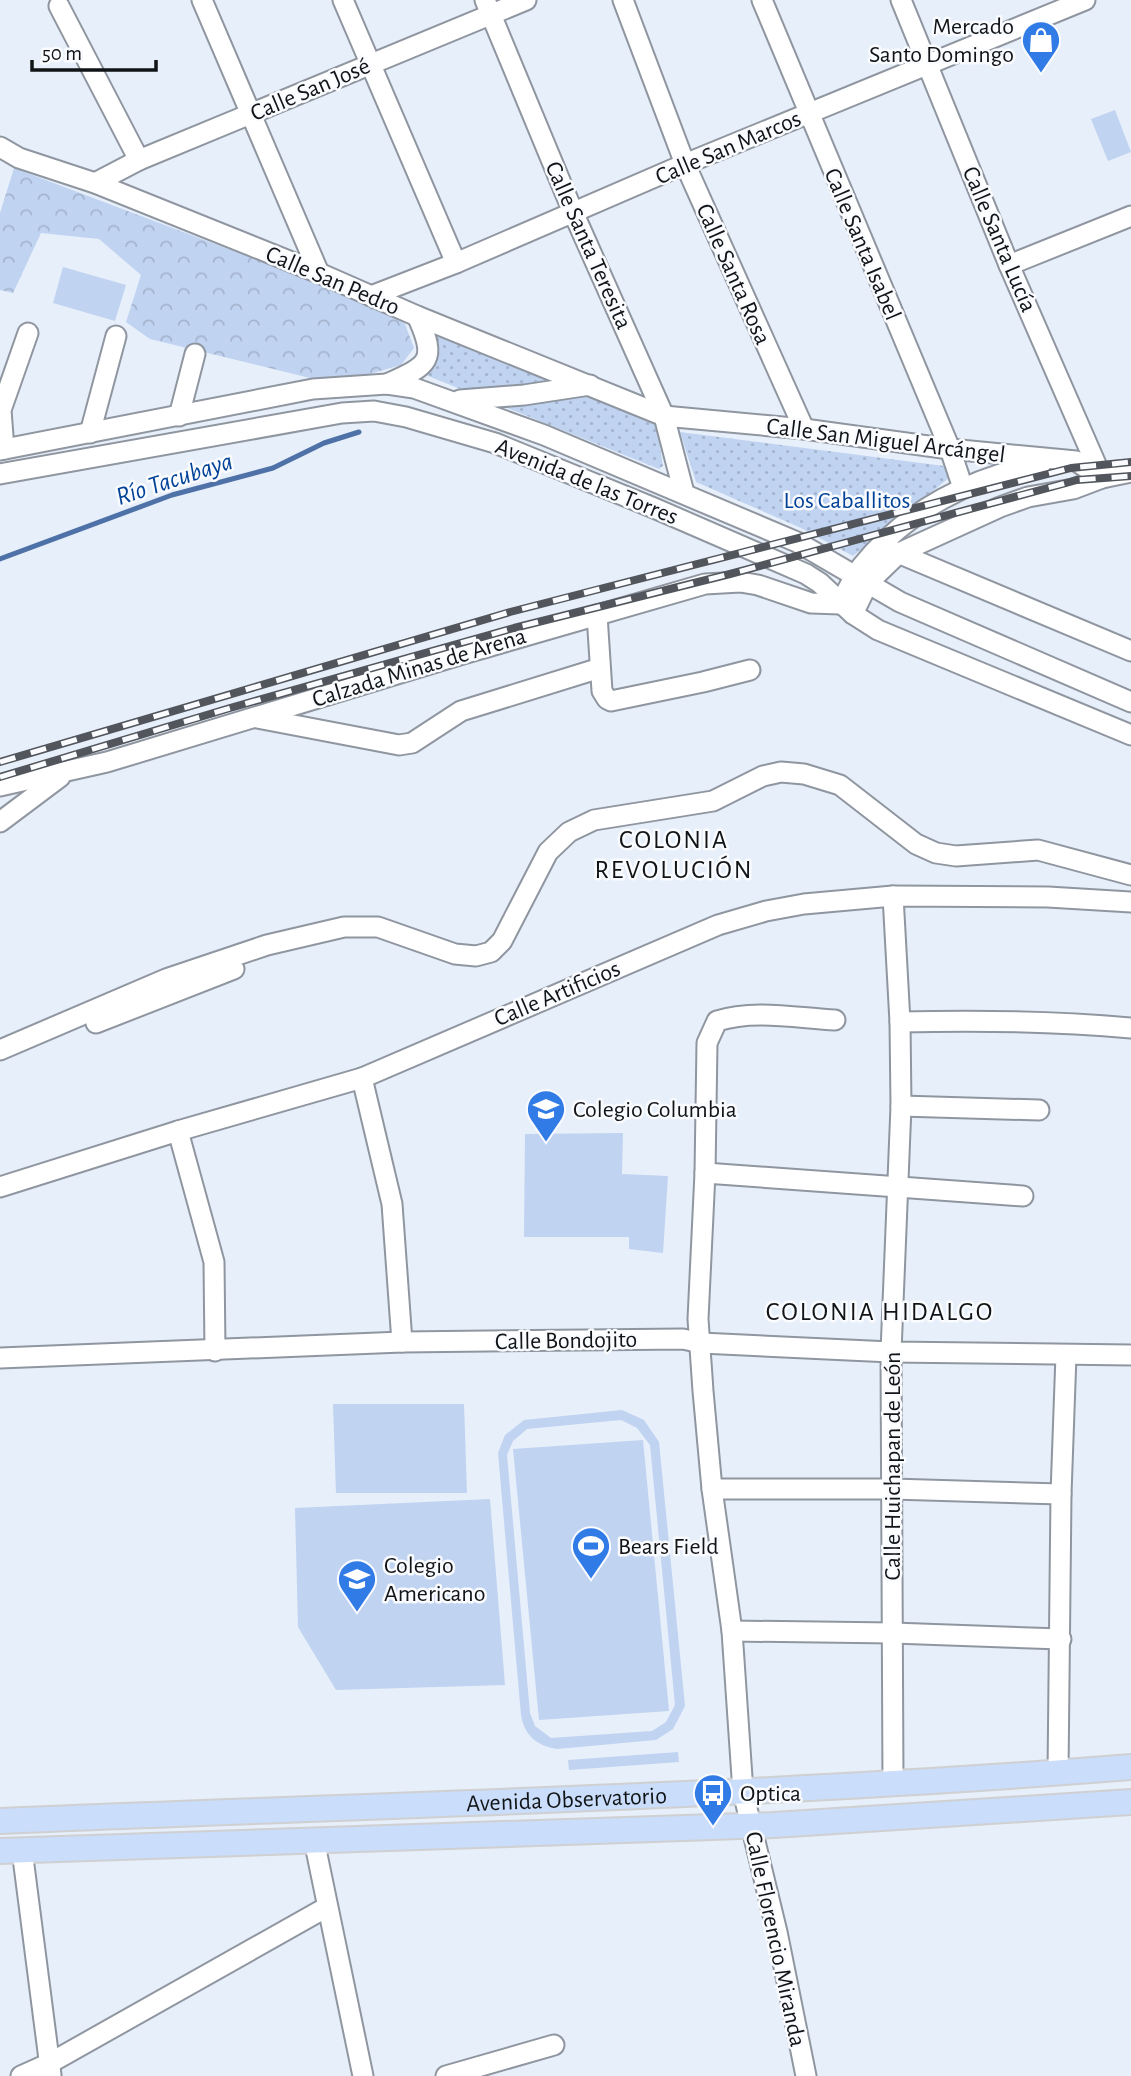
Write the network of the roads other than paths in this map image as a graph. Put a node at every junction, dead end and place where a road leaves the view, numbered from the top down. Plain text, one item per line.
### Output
1 (202, 0) edge
2 (343, 0) edge
3 (526, 0) edge
4 (623, 0) edge
5 (762, 0) edge
6 (901, 0) edge
7 (1085, 0) edge
8 (59, 6) dead end
9 (488, 7) edge
10 (1043, 8) edge
11 (369, 64) junction
12 (928, 64) junction
13 (252, 114) junction
14 (807, 114) junction
15 (0, 147) edge
16 (139, 160) junction
17 (685, 164) junction
18 (95, 183) junction
19 (573, 212) junction
20 (1130, 220) edge
21 (456, 263) junction
22 (1009, 265) junction
23 (319, 273) junction
24 (371, 296) junction
25 (417, 316) junction
26 (28, 333) dead end
27 (116, 336) dead end
28 (195, 354) dead end
29 (387, 384) junction
30 (591, 385) junction
31 (452, 401) junction
32 (1, 410) edge
33 (179, 416) junction
34 (664, 416) junction
35 (804, 429) junction
36 (90, 433) junction
37 (950, 449) junction
38 (2, 450) edge
39 (1062, 460) junction
40 (1131, 472) edge
41 (0, 474) edge
42 (1102, 478) junction
43 (964, 488) junction
44 (684, 493) junction
45 (880, 546) junction
46 (899, 553) junction
47 (862, 579) junction
48 (847, 609) junction
49 (597, 615) junction
50 (1131, 651) edge
51 (600, 667) junction
52 (750, 670) dead end
53 (1131, 702) edge
54 (252, 718) junction
55 (1131, 735) edge
56 (67, 772) junction
57 (0, 786) edge
58 (0, 822) edge
59 (1131, 875) edge
60 (893, 896) junction
61 (1131, 902) edge
62 (295, 939) junction
63 (835, 1020) dead end
64 (900, 1022) junction
65 (1131, 1028) edge
66 (0, 1050) edge
67 (0, 1061) edge
68 (362, 1077) junction
69 (901, 1106) junction
70 (1039, 1110) dead end
71 (178, 1130) junction
72 (705, 1173) junction
73 (0, 1186) edge
74 (898, 1187) junction
75 (1023, 1196) dead end
76 (402, 1342) junction
77 (701, 1343) junction
78 (215, 1351) junction
79 (891, 1352) junction
80 (1066, 1355) junction
81 (1131, 1355) edge
82 (0, 1358) edge
83 (712, 1489) junction
84 (892, 1489) junction
85 (1060, 1494) junction
86 (732, 1631) junction
87 (893, 1633) junction
88 (1060, 1639) junction
89 (1131, 1767) edge
90 (1058, 1774) junction
91 (892, 1784) junction
92 (743, 1792) junction
93 (546, 1801) junction
94 (1131, 1802) edge
95 (0, 1821) edge
96 (753, 1826) junction
97 (547, 1831) junction
98 (314, 1840) junction
99 (11, 1851) edge
100 (327, 1907) junction
101 (554, 2045) dead end
102 (510, 2056) junction
103 (50, 2069) edge
104 (21, 2076) edge
105 (363, 2076) edge
106 (446, 2076) edge
107 (514, 2076) edge
108 (806, 2076) edge

1 - 13 street
2 - 11 street
3 - 9 street, Calle San José
4 - 17 street, Calle Santa Rosa
5 - 14 street, Calle Santa Isabel
6 - 12 street, Calle Santa Lucía
7 - 10 street, Calle San Marcos
8 - 16 street
9 - 11 street, Calle San José
9 - 19 street, Calle Santa Teresita
10 - 12 street, Calle San Marcos
11 - 13 street, Calle San José
11 - 21 street
12 - 14 street, Calle San Marcos
12 - 22 street, Calle Santa Lucía
13 - 16 street, Calle San José
13 - 23 street
14 - 17 street, Calle San Marcos
14 - 37 street, Calle Santa Isabel
15 - 18 street, Calle San Pedro
16 - 18 street, Calle San José
17 - 19 street, Calle San Marcos
17 - 35 street, Calle Santa Rosa
18 - 23 street, Calle San Pedro
19 - 21 street, Calle San Marcos
19 - 34 street, Calle Santa Teresita
20 - 22 street
21 - 24 street, Calle San Marcos
22 - 42 street, Calle Santa Lucía
23 - 24 street, Calle San Pedro
24 - 25 street, Calle San Pedro
25 - 29 street
25 - 30 street, Calle San Pedro
26 - 32 street
27 - 36 street
28 - 33 street
29 - 31 street, Avenida de las Torres
29 - 33 street, Avenida de las Torres
30 - 31 street
30 - 34 street, Calle San Pedro
31 - 44 street, Avenida de las Torres
32 - 38 street
33 - 36 street, Avenida de las Torres
34 - 35 street, Calle San Miguel Arcángel
34 - 44 street, Calle Santa Teresita
35 - 37 street, Calle San Miguel Arcángel
36 - 38 street, Avenida de las Torres
37 - 39 street, Calle San Miguel Arcángel
37 - 43 street, Calle Santa Isabel
39 - 42 street, Calle San Miguel Arcángel
39 - 43 street
40 - 42 street
41 - 48 street, Avenida de las Torres
42 - 46 street
43 - 45 street
44 - 47 street, Avenida de las Torres
45 - 46 street
45 - 47 street
46 - 47 street
46 - 50 street
47 - 48 street
47 - 53 street, Avenida de las Torres
48 - 49 street, Calzada Minas de Arena
48 - 55 street, Avenida de las Torres
49 - 51 street
49 - 54 street, Calzada Minas de Arena
51 - 52 street
51 - 54 street
54 - 56 street, Calzada Minas de Arena
56 - 57 street, Calzada Minas de Arena
56 - 58 street
59 - 62 street
60 - 61 street, Calle Artificios
60 - 64 street, Calle Huichapan de León
60 - 68 street, Calle Artificios
62 - 66 street
62 - 67 street
63 - 72 street, Calle Florencio Miranda
64 - 65 street
64 - 69 street, Calle Huichapan de León
68 - 71 street, Calle Artificios
68 - 76 street
69 - 70 street
69 - 74 street, Calle Huichapan de León
71 - 73 street, Calle Artificios
71 - 78 street
72 - 74 street
72 - 77 street, Calle Florencio Miranda
74 - 75 street
74 - 79 street, Calle Huichapan de León
76 - 77 street, Calle Bondojito
76 - 78 street, Calle Bondojito
77 - 79 street, Calle Bondojito
77 - 83 street, Calle Florencio Miranda
78 - 82 street, Calle Bondojito
79 - 80 street, Calle Bondojito
79 - 84 street, Calle Huichapan de León
80 - 81 street, Calle Bondojito
80 - 85 street
83 - 84 street
83 - 86 street, Calle Florencio Miranda
84 - 85 street
84 - 87 street, Calle Huichapan de León
85 - 88 street
86 - 87 street
86 - 92 street, Calle Florencio Miranda
87 - 88 street
87 - 91 street, Calle Huichapan de León
88 - 90 street
89 - 90 main road, Avenida Observatorio
90 - 91 main road, Avenida Observatorio
91 - 92 main road, Avenida Observatorio
92 - 93 main road, Avenida Observatorio
92 - 96 street, Calle Florencio Miranda
93 - 95 main road, Avenida Observatorio
93 - 97 main road
94 - 96 main road, Avenida Observatorio
96 - 97 main road, Avenida Observatorio
96 - 108 street, Calle Florencio Miranda
97 - 98 main road, Avenida Observatorio
98 - 99 main road, Avenida Observatorio
98 - 100 street
99 - 103 street
100 - 103 street
100 - 105 street
101 - 102 street
102 - 106 street
102 - 107 street
103 - 104 street

